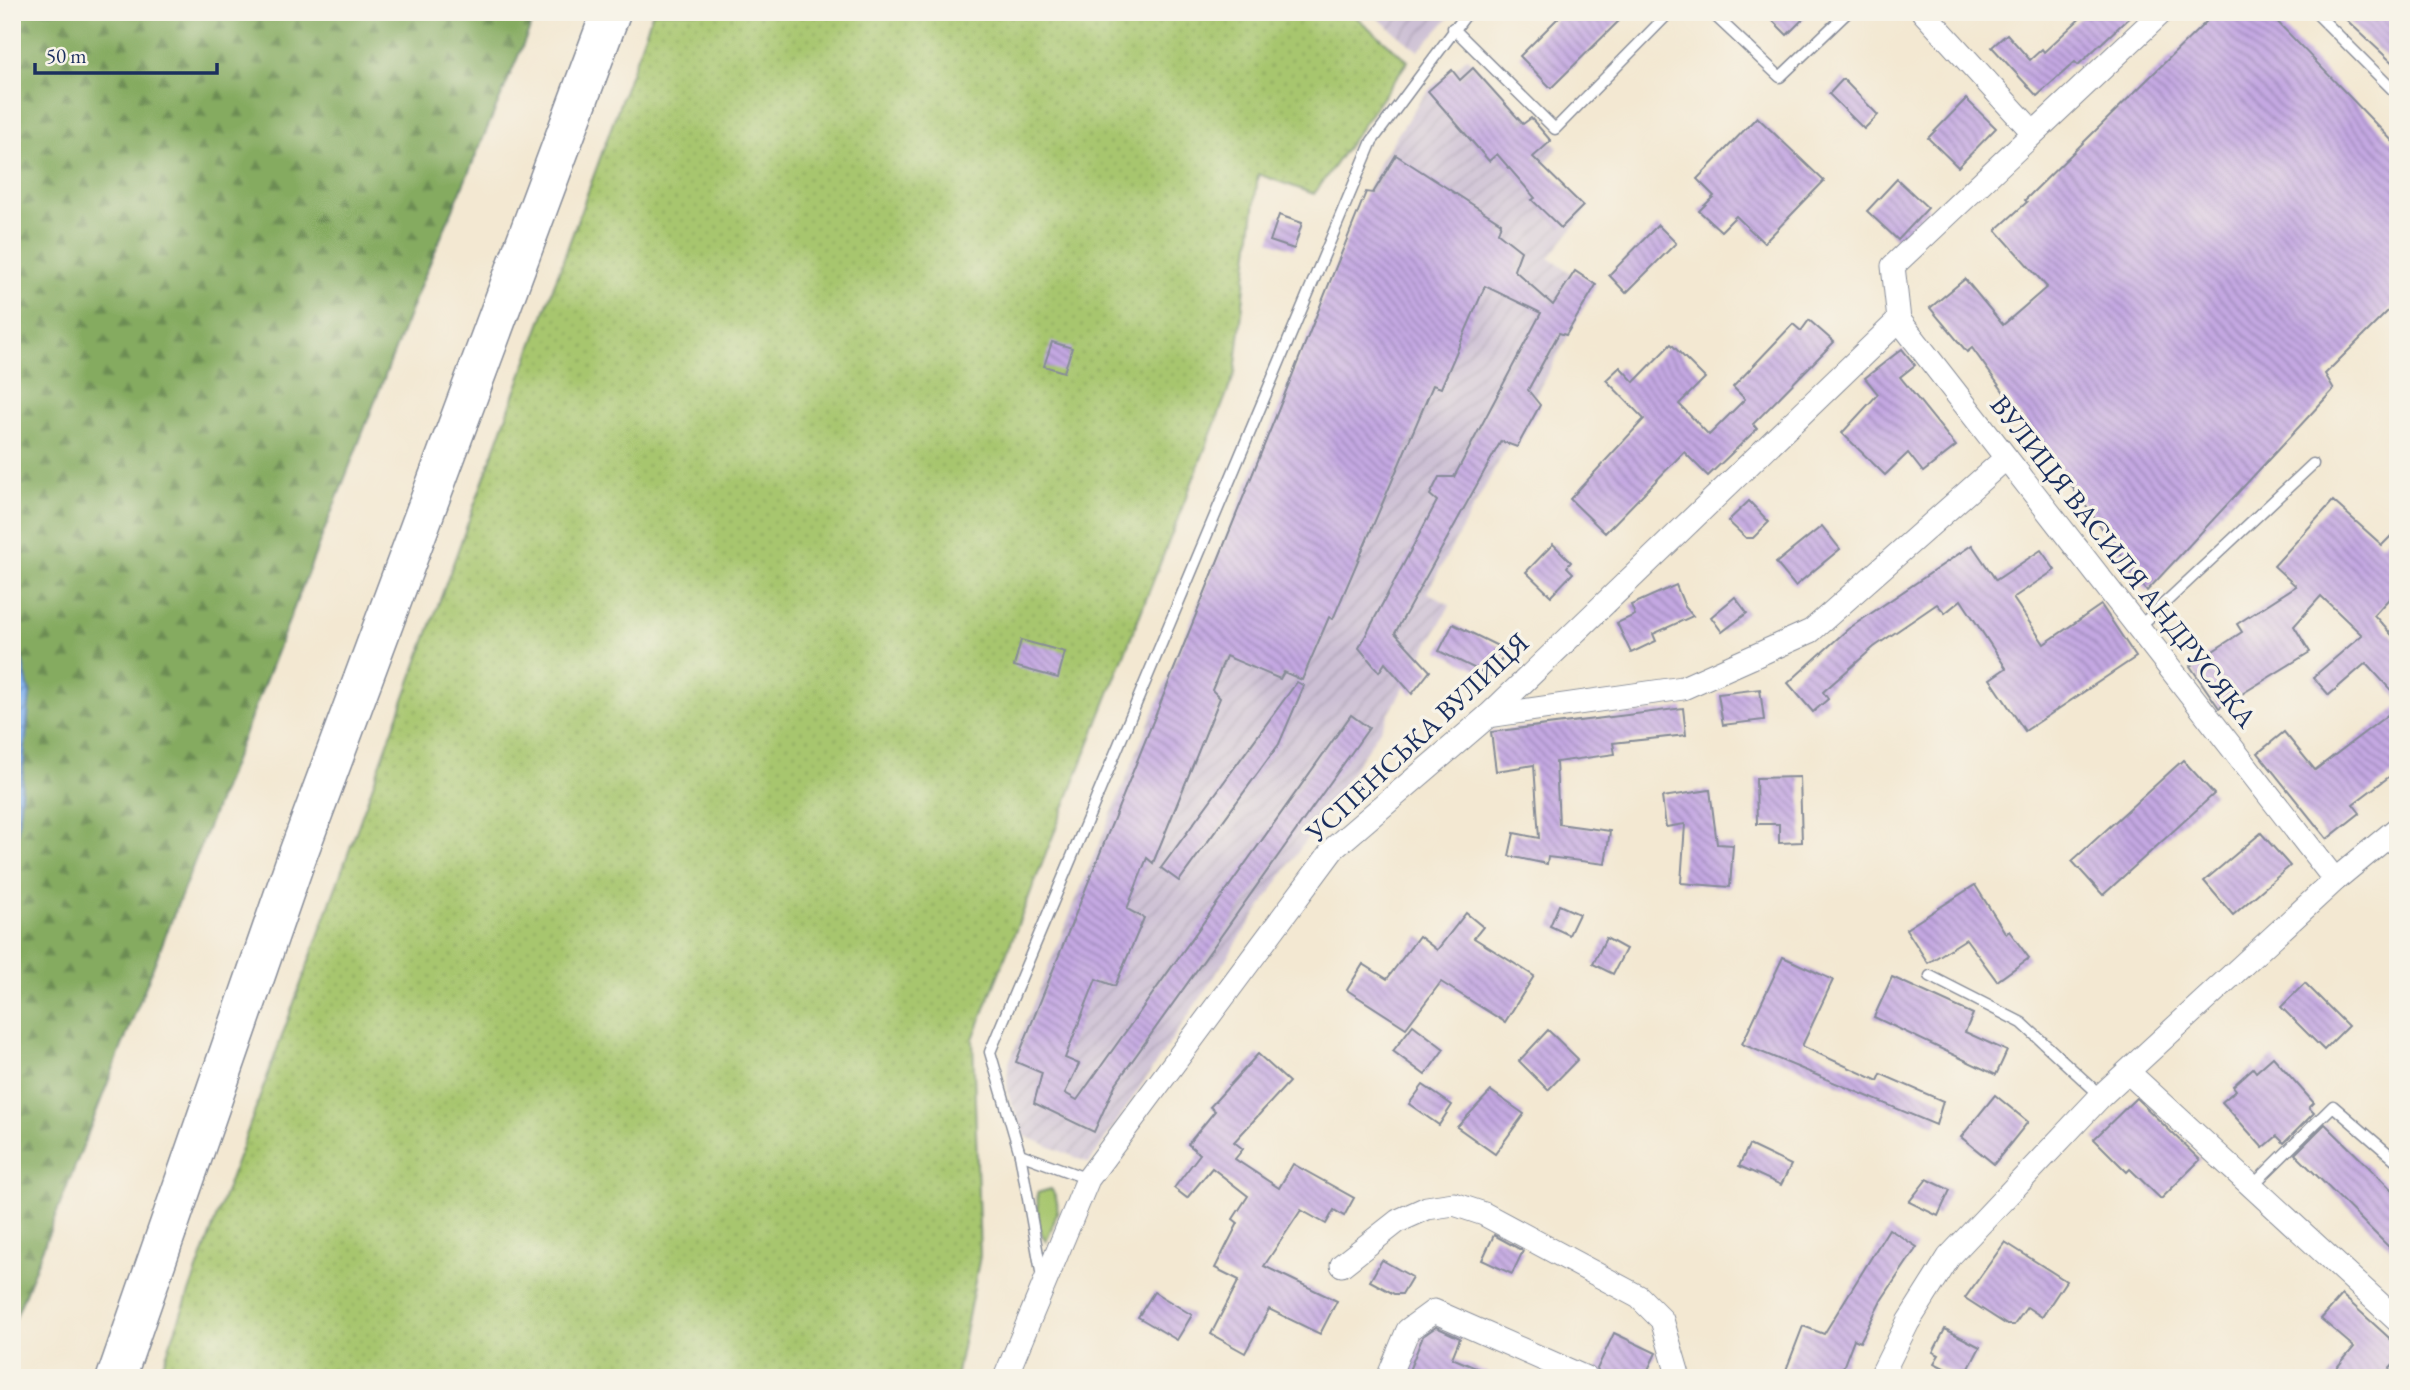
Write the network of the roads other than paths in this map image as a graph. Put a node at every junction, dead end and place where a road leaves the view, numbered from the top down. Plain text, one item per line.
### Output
1 (611, 12) edge
2 (1468, 12) edge
3 (1670, 12) edge
4 (1711, 12) edge
5 (1847, 12) edge
6 (1923, 12) edge
7 (2162, 12) edge
8 (2315, 12) edge
9 (1453, 28) junction
10 (2398, 95) edge
11 (2033, 132) junction
12 (1899, 320) junction
13 (2006, 458) junction
14 (2313, 464) dead end
15 (2138, 628) junction
16 (1488, 716) junction
17 (2398, 828) edge
18 (2335, 880) junction
19 (1930, 976) dead end
20 (2128, 1072) junction
21 (2101, 1096) junction
22 (1020, 1154) junction
23 (2398, 1162) edge
24 (1088, 1179) junction
25 (2251, 1187) junction
26 (1342, 1265) dead end
27 (1043, 1282) junction
28 (2398, 1321) edge
29 (116, 1378) edge
30 (1005, 1378) edge
31 (1388, 1378) edge
32 (1586, 1378) edge
33 (1679, 1378) edge
34 (1880, 1378) edge

1 - 29 highway
2 - 9 lane
3 - 9 lane
4 - 5 lane
6 - 11 street
7 - 11 street
8 - 10 lane
9 - 22 lane
11 - 12 street
12 - 13 street, ВУЛИЦЯ ВАСИЛЯ АНДРУСЯКА
12 - 16 street, УСПЕНСЬКА ВУЛИЦЯ
13 - 15 street, ВУЛИЦЯ ВАСИЛЯ АНДРУСЯКА
13 - 16 street
14 - 15 lane
15 - 18 street, ВУЛИЦЯ ВАСИЛЯ АНДРУСЯКА
16 - 24 street, УСПЕНСЬКА ВУЛИЦЯ
17 - 18 street
18 - 20 street
19 - 21 lane
20 - 21 street
20 - 25 street
21 - 34 street
22 - 24 lane
22 - 27 lane
23 - 25 lane
24 - 27 street, УСПЕНСЬКА ВУЛИЦЯ
25 - 28 street
26 - 33 street
27 - 30 street, УСПЕНСЬКА ВУЛИЦЯ
31 - 32 street

